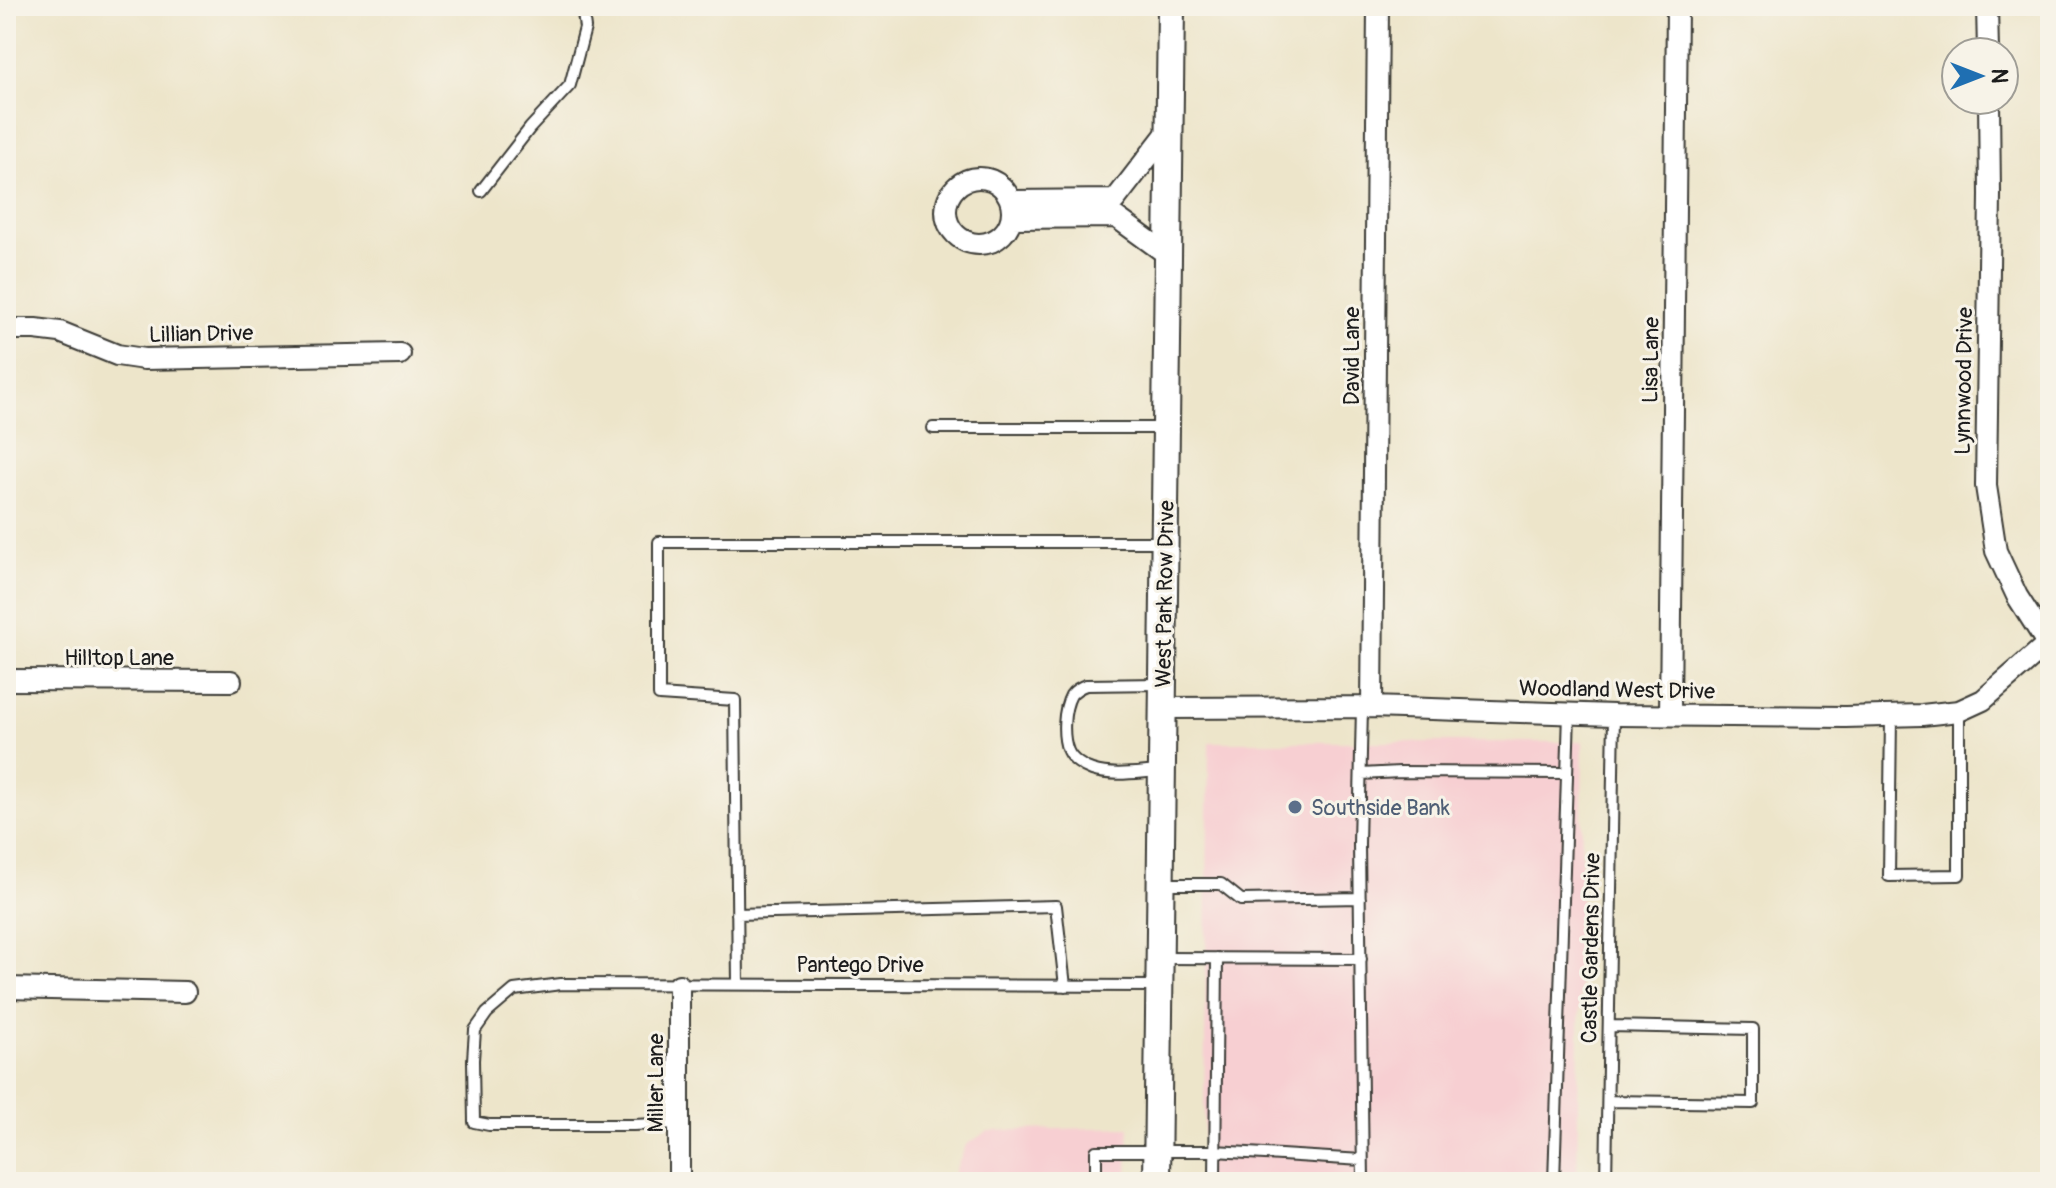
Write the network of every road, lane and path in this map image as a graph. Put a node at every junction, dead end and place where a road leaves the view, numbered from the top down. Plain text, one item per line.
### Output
1 (582, 6) edge
2 (1171, 6) edge
3 (1378, 6) edge
4 (1677, 6) edge
5 (1987, 6) edge
6 (1988, 36) edge
7 (1989, 116) edge
8 (1169, 130) junction
9 (481, 191) dead end
10 (1116, 208) junction
11 (1012, 210) dead end
12 (1168, 255) junction
13 (6, 329) edge
14 (400, 354) dead end
15 (933, 428) dead end
16 (1166, 428) junction
17 (1165, 542) junction
18 (2048, 646) edge
19 (6, 680) edge
20 (231, 681) dead end
21 (1163, 696) junction
22 (1367, 707) junction
23 (1959, 711) junction
24 (1569, 713) junction
25 (1670, 714) junction
26 (1614, 715) junction
27 (1891, 717) junction
28 (1162, 771) junction
29 (1567, 773) junction
30 (1361, 774) junction
31 (1161, 884) junction
32 (1360, 898) junction
33 (737, 914) junction
34 (1160, 958) junction
35 (1217, 958) junction
36 (1361, 959) junction
37 (738, 984) junction
38 (679, 985) junction
39 (1065, 986) junction
40 (1159, 986) junction
41 (6, 988) edge
42 (185, 992) dead end
43 (1609, 1026) junction
44 (1608, 1101) junction
45 (678, 1123) junction
46 (1215, 1151) junction
47 (1157, 1153) junction
48 (1362, 1160) junction
49 (679, 1182) edge
50 (1096, 1182) edge
51 (1157, 1182) edge
52 (1215, 1182) edge
53 (1363, 1182) edge
54 (1554, 1182) edge
55 (1606, 1182) edge

1 - 9 lane
2 - 8 main road, West Park Row Drive
3 - 22 street, David Lane
4 - 25 street, Lisa Lane
5 - 6 street
7 - 18 street, Lynnwood Drive
8 - 10 street
8 - 12 main road, West Park Row Drive
10 - 11 street
10 - 12 street
12 - 16 main road, West Park Row Drive
13 - 14 street, Lillian Drive
15 - 16 lane
16 - 17 main road, West Park Row Drive
17 - 21 main road, West Park Row Drive
17 - 33 lane
18 - 23 street, Woodland West Drive
19 - 20 street, Hilltop Lane
21 - 22 street, Woodland West Drive
21 - 28 main road, West Park Row Drive
21 - 28 lane
22 - 24 street, Woodland West Drive
22 - 30 lane
23 - 27 street, Woodland West Drive
23 - 27 lane
24 - 26 street, Woodland West Drive
24 - 29 lane
25 - 26 street, Woodland West Drive
25 - 27 street, Woodland West Drive
26 - 43 lane, Castle Gardens Drive
28 - 31 main road, West Park Row Drive
29 - 30 lane
29 - 54 lane
30 - 32 lane
31 - 32 lane
31 - 34 main road, West Park Row Drive
32 - 36 lane
33 - 37 lane
33 - 39 lane
34 - 35 lane
34 - 40 main road, West Park Row Drive
35 - 36 lane
35 - 46 lane
36 - 48 lane
37 - 38 lane, Pantego Drive
37 - 39 lane, Pantego Drive
38 - 45 street, Miller Lane
38 - 45 lane, Pantego Drive
39 - 40 lane, Pantego Drive
40 - 47 main road, West Park Row Drive
41 - 42 street
43 - 44 lane, Castle Gardens Drive
43 - 44 lane
44 - 55 lane, Castle Gardens Drive
45 - 49 street, Miller Lane
46 - 47 lane
46 - 48 lane
46 - 52 lane
47 - 50 lane
47 - 51 main road, West Park Row Drive
48 - 53 lane

